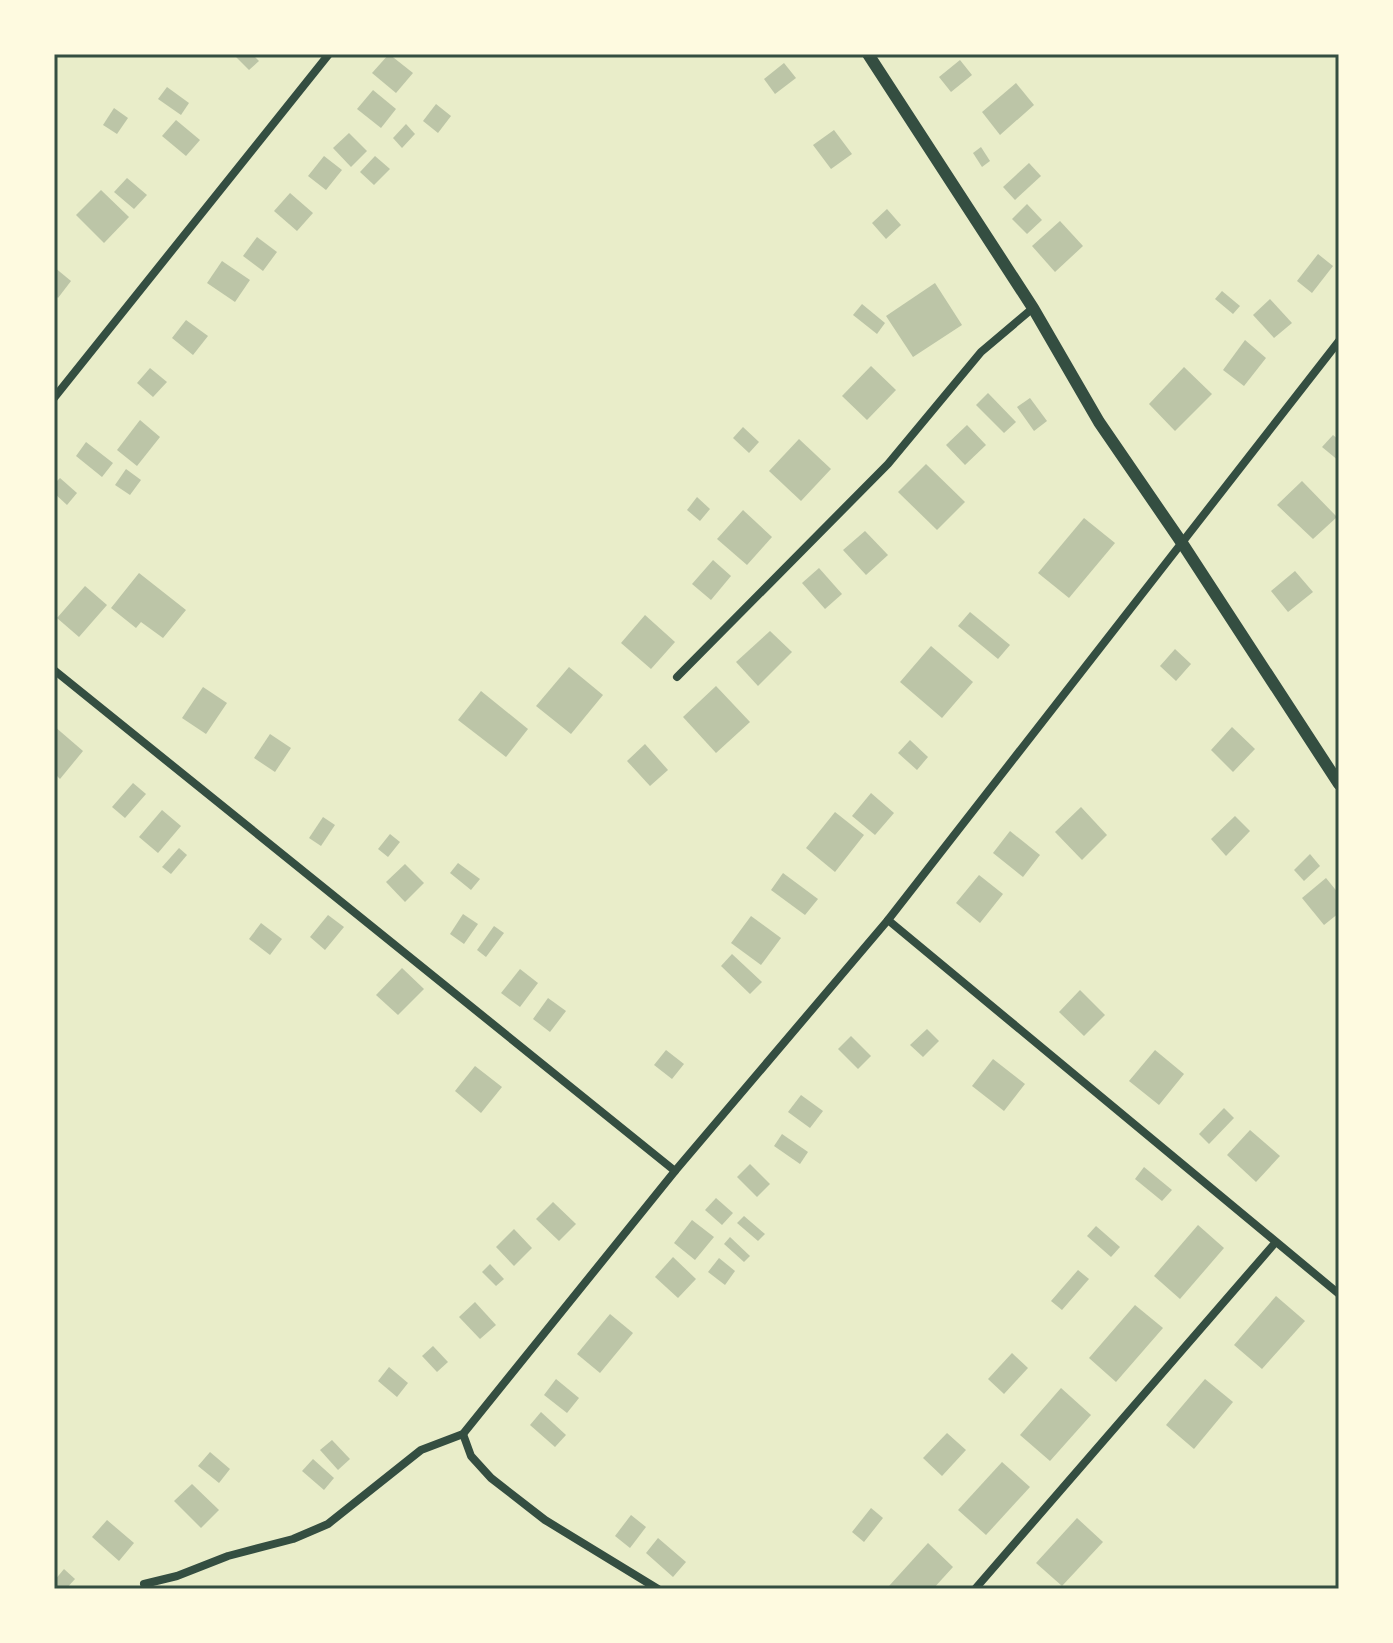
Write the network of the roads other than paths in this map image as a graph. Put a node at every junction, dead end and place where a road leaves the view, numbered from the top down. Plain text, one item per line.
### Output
1 (329, 54) edge
2 (868, 54) edge
3 (1033, 308) junction
4 (1339, 341) edge
5 (54, 398) edge
6 (1182, 543) junction
7 (54, 670) edge
8 (677, 677) dead end
9 (1339, 784) edge
10 (888, 920) junction
11 (675, 1171) junction
12 (1275, 1243) junction
13 (1339, 1294) edge
14 (463, 1434) junction
15 (144, 1584) dead end
16 (658, 1589) edge
17 (975, 1589) edge

1 - 5 street
2 - 3 street
3 - 6 street
3 - 8 street
4 - 6 street
6 - 9 street
6 - 10 street
7 - 11 street
10 - 11 street
10 - 12 street
11 - 14 street
12 - 13 street
12 - 17 street
14 - 15 street
14 - 16 street

